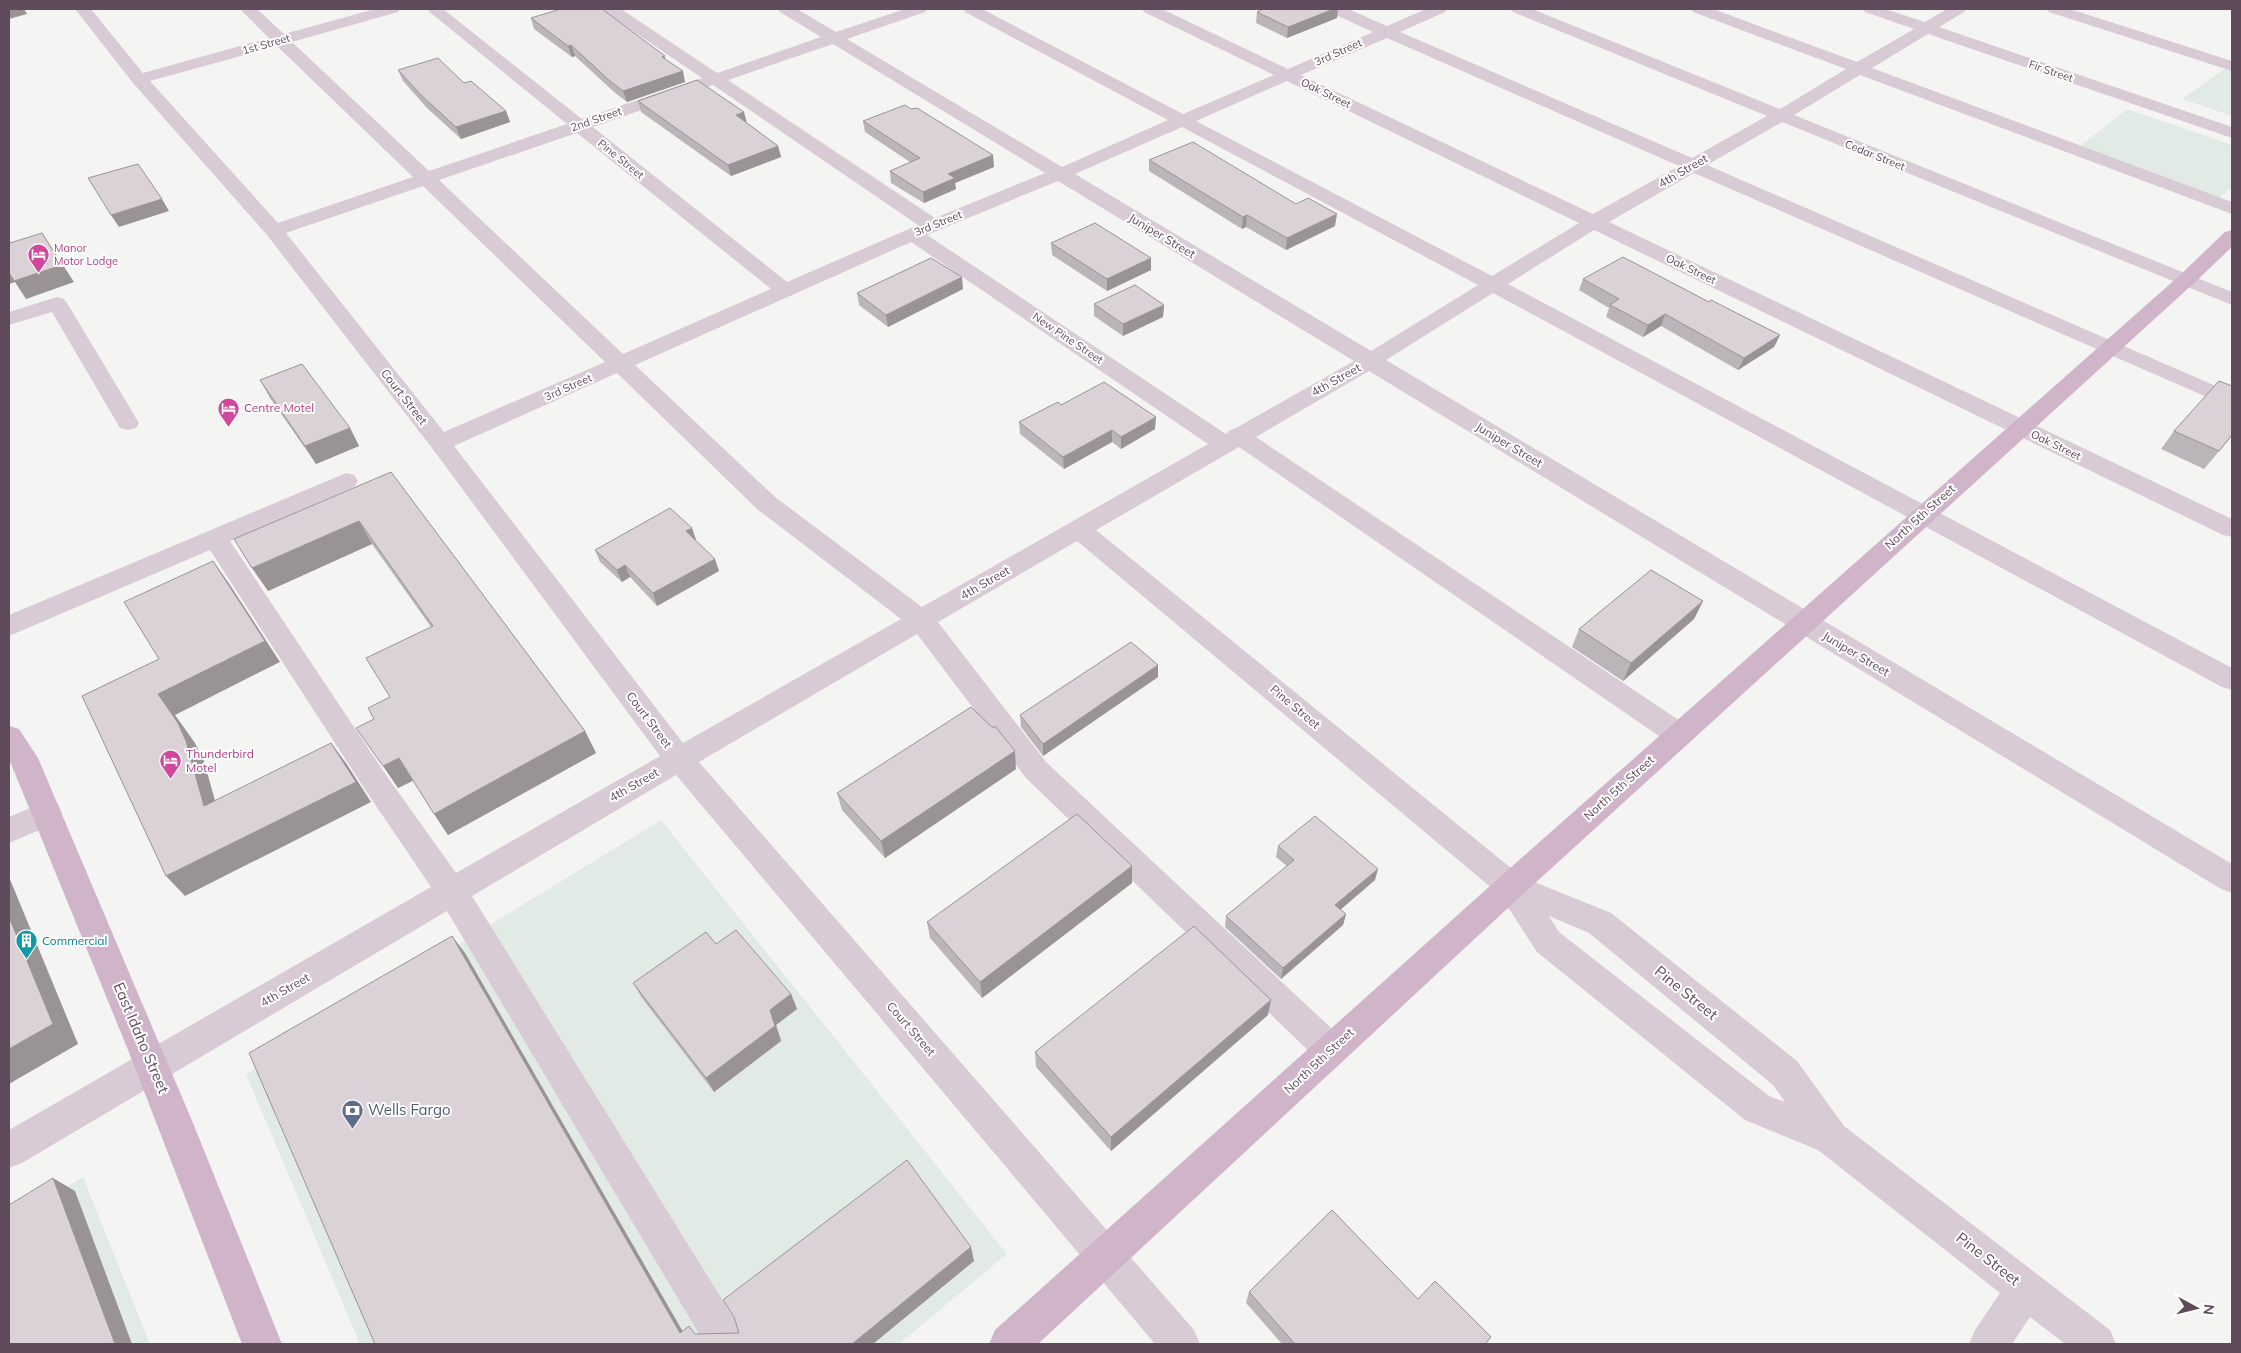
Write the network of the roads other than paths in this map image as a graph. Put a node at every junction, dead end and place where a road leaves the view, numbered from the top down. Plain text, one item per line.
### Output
1 (83, 9) edge
2 (248, 9) edge
3 (392, 9) edge
4 (434, 9) edge
5 (611, 9) edge
6 (786, 9) edge
7 (918, 9) edge
8 (971, 9) edge
9 (1150, 9) edge
10 (1335, 9) edge
11 (1439, 9) edge
12 (1519, 9) edge
13 (1699, 9) edge
14 (1871, 9) edge
15 (1958, 9) edge
16 (2055, 9) edge
17 (1926, 28) junction
18 (1386, 31) junction
19 (835, 38) junction
20 (279, 40) junction
21 (2232, 66) edge
22 (1859, 68) junction
23 (1287, 75) junction
24 (139, 79) junction
25 (713, 79) junction
26 (1780, 116) junction
27 (1182, 120) junction
28 (578, 125) junction
29 (2232, 133) edge
30 (1692, 166) junction
31 (1060, 174) junction
32 (427, 179) junction
33 (2232, 208) edge
34 (1594, 222) junction
35 (932, 225) junction
36 (274, 231) junction
37 (912, 234) junction
38 (2232, 236) edge
39 (2186, 280) junction
40 (1493, 285) junction
41 (785, 290) junction
42 (2232, 298) edge
43 (9, 319) edge
44 (2109, 348) junction
45 (1370, 360) junction
46 (621, 363) junction
47 (2232, 401) edge
48 (128, 423) dead end
49 (2020, 427) junction
50 (1231, 439) junction
51 (440, 443) junction
52 (346, 481) dead end
53 (1922, 515) junction
54 (1078, 529) junction
55 (2232, 529) edge
56 (215, 538) junction
57 (921, 620) junction
58 (1803, 622) junction
59 (9, 626) edge
60 (2232, 680) edge
61 (1679, 735) junction
62 (9, 737) edge
63 (679, 759) junction
64 (47, 813) junction
65 (9, 831) edge
66 (2232, 880) edge
67 (1511, 886) junction
68 (452, 892) junction
69 (1331, 1050) junction
70 (153, 1067) junction
71 (1831, 1138) junction
72 (9, 1150) edge
73 (1106, 1257) junction
74 (2026, 1288) junction
75 (262, 1344) edge
76 (727, 1344) edge
77 (1009, 1344) edge
78 (1180, 1344) edge
79 (1989, 1344) edge
80 (2096, 1344) edge

1 - 24 street, Court Street
2 - 20 street
3 - 20 street, 1st Street
4 - 28 street, Pine Street
5 - 25 street
6 - 19 street, Juniper Street
7 - 19 street, 2nd Street
8 - 27 street
9 - 23 street, Oak Street
10 - 18 street
11 - 18 street, 3rd Street
12 - 26 street, Cedar Street
13 - 22 street
14 - 17 street, Fir Street
15 - 17 street, 4th Street
16 - 21 street
17 - 22 street, 4th Street
17 - 29 street, Fir Street
18 - 23 street, 3rd Street
18 - 30 street
19 - 25 street, 2nd Street
19 - 31 street, Juniper Street
20 - 24 street, 1st Street
20 - 32 street
22 - 26 street, 4th Street
22 - 33 street
23 - 27 street, 3rd Street
23 - 34 street, Oak Street
24 - 36 street, Court Street
25 - 28 street, 2nd Street
25 - 35 street
26 - 30 street, 4th Street
26 - 39 street, Cedar Street
27 - 31 street, 3rd Street
27 - 40 street
28 - 32 street, 2nd Street
28 - 41 street, Pine Street
30 - 34 street, 4th Street
30 - 44 street
31 - 35 street, 3rd Street
31 - 45 street, Juniper Street
32 - 36 street, 2nd Street
32 - 46 street
34 - 40 street, 4th Street
34 - 49 street, Oak Street
35 - 37 street, 3rd Street
36 - 51 street, Court Street
37 - 41 street, 3rd Street
37 - 50 street, New Pine Street
38 - 39 main road, North 5th Street
39 - 42 street, Cedar Street
39 - 44 main road, North 5th Street
40 - 45 street, 4th Street
40 - 53 street
41 - 46 street, 3rd Street
43 - 48 street
44 - 47 street
44 - 49 main road, North 5th Street
45 - 50 street, 4th Street
45 - 58 street, Juniper Street
46 - 51 street, 3rd Street
46 - 57 street
49 - 53 main road, North 5th Street
49 - 55 street, Oak Street
50 - 54 street, 4th Street
50 - 61 street, New Pine Street
51 - 63 street, Court Street
52 - 56 street
53 - 58 main road, North 5th Street
53 - 60 street
54 - 57 street, 4th Street
54 - 67 street, Pine Street
56 - 59 street
56 - 68 street
57 - 63 street, 4th Street
57 - 69 street
58 - 61 main road, North 5th Street
58 - 66 street, Juniper Street
61 - 67 main road, North 5th Street
62 - 64 main road, East Idaho Street
63 - 68 street, 4th Street
63 - 73 street, Court Street
64 - 65 street
64 - 70 main road, East Idaho Street
67 - 69 main road, North 5th Street
67 - 71 street, Pine Street
67 - 71 street, Pine Street
68 - 70 street, 4th Street
68 - 76 street
69 - 73 main road, North 5th Street
70 - 72 street, 4th Street
70 - 75 main road, East Idaho Street
71 - 74 street, Pine Street
73 - 77 main road, North 5th Street
73 - 78 street, Court Street
74 - 79 street
74 - 80 street, Pine Street

